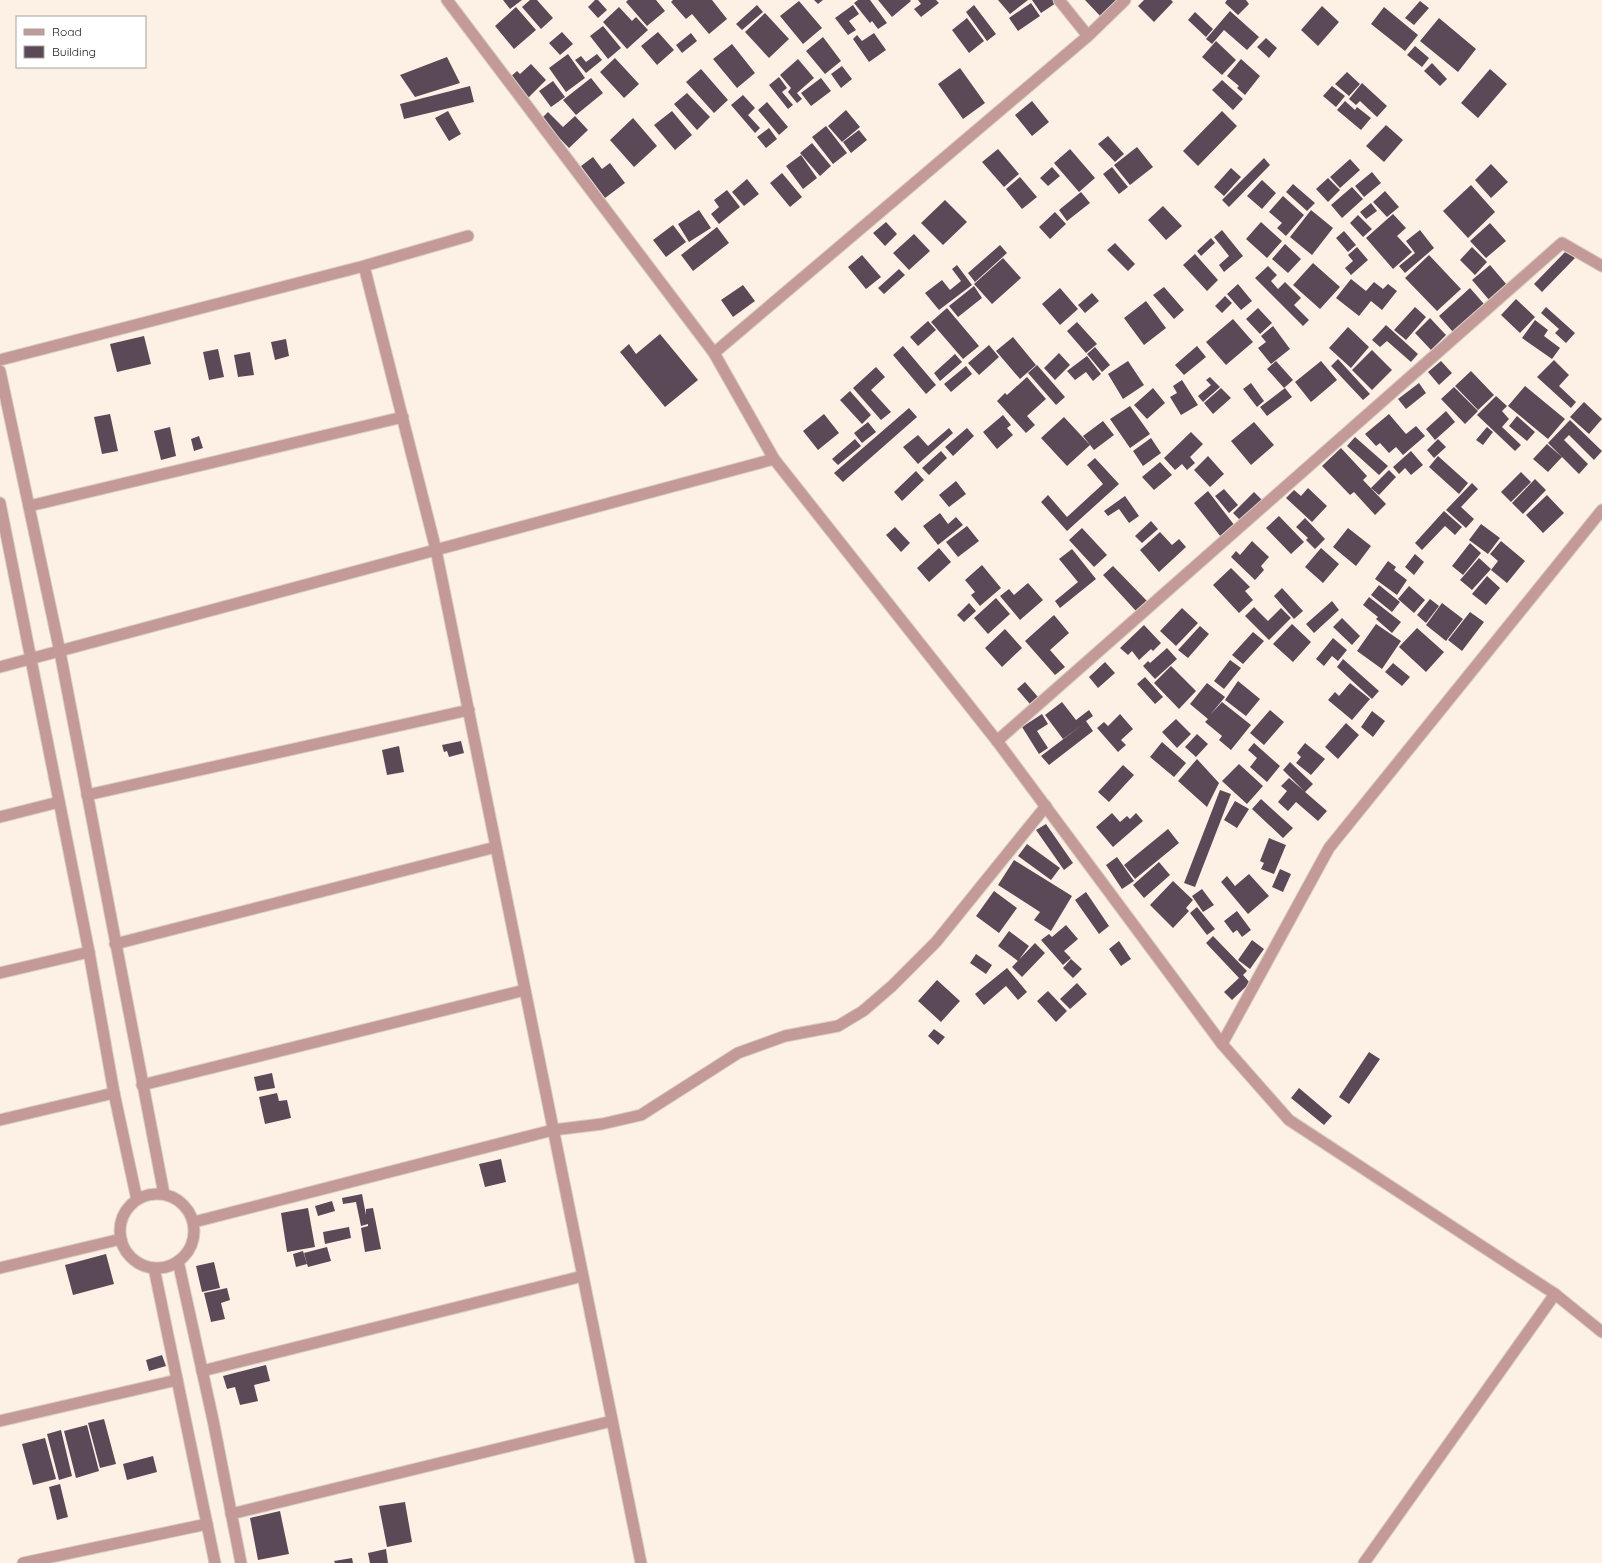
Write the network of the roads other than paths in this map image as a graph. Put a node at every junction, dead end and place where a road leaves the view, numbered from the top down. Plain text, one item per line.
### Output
1 (447, 0) edge
2 (1059, 0) edge
3 (1125, 0) edge
4 (1088, 36) junction
5 (468, 236) dead end
6 (364, 266) junction
7 (1602, 266) edge
8 (714, 353) junction
9 (0, 360) edge
10 (0, 371) edge
11 (402, 417) junction
12 (774, 459) junction
13 (0, 506) edge
14 (29, 506) junction
15 (1602, 510) edge
16 (436, 550) junction
17 (60, 652) junction
18 (32, 659) junction
19 (0, 667) edge
20 (469, 710) junction
21 (997, 741) junction
22 (86, 795) junction
23 (59, 802) junction
24 (1046, 806) junction
25 (0, 817) edge
26 (496, 847) junction
27 (115, 944) junction
28 (89, 952) junction
29 (0, 973) edge
30 (525, 990) junction
31 (1222, 1044) junction
32 (142, 1085) junction
33 (114, 1093) junction
34 (0, 1120) edge
35 (553, 1130) junction
36 (164, 1194) junction
37 (137, 1200) junction
38 (194, 1222) junction
39 (121, 1239) junction
40 (178, 1261) junction
41 (0, 1268) edge
42 (154, 1268) junction
43 (583, 1276) junction
44 (1554, 1294) junction
45 (1602, 1332) edge
46 (202, 1371) junction
47 (176, 1380) junction
48 (612, 1420) junction
49 (0, 1422) edge
50 (231, 1514) junction
51 (207, 1524) junction
52 (23, 1563) edge
53 (215, 1563) edge
54 (241, 1563) edge
55 (641, 1563) edge
56 (1364, 1563) edge

1 - 8 street
2 - 4 street
3 - 4 street
4 - 8 street
5 - 6 street
6 - 9 street
6 - 11 street
7 - 21 street
8 - 12 street
10 - 14 street
11 - 14 street
11 - 16 street
12 - 16 street
12 - 21 street
13 - 18 street
14 - 17 street
15 - 31 street
16 - 17 street
16 - 20 street
17 - 18 street
17 - 22 street
18 - 19 street
18 - 23 street
20 - 22 street
20 - 26 street
21 - 24 street
22 - 27 street
23 - 25 street
23 - 28 street
24 - 31 street
24 - 35 street
26 - 27 street
26 - 30 street
27 - 32 street
28 - 29 street
28 - 33 street
30 - 32 street
30 - 35 street
31 - 44 street
32 - 36 street
33 - 34 street
33 - 37 street
35 - 38 street
35 - 43 street
36 - 37 street
36 - 38 street
37 - 39 street
38 - 40 street
39 - 41 street
39 - 42 street
40 - 42 street
40 - 46 street
42 - 47 street
43 - 46 street
43 - 48 street
44 - 45 street
44 - 56 street
46 - 50 street
47 - 49 street
47 - 51 street
48 - 50 street
48 - 55 street
50 - 54 street
51 - 52 street
51 - 53 street

